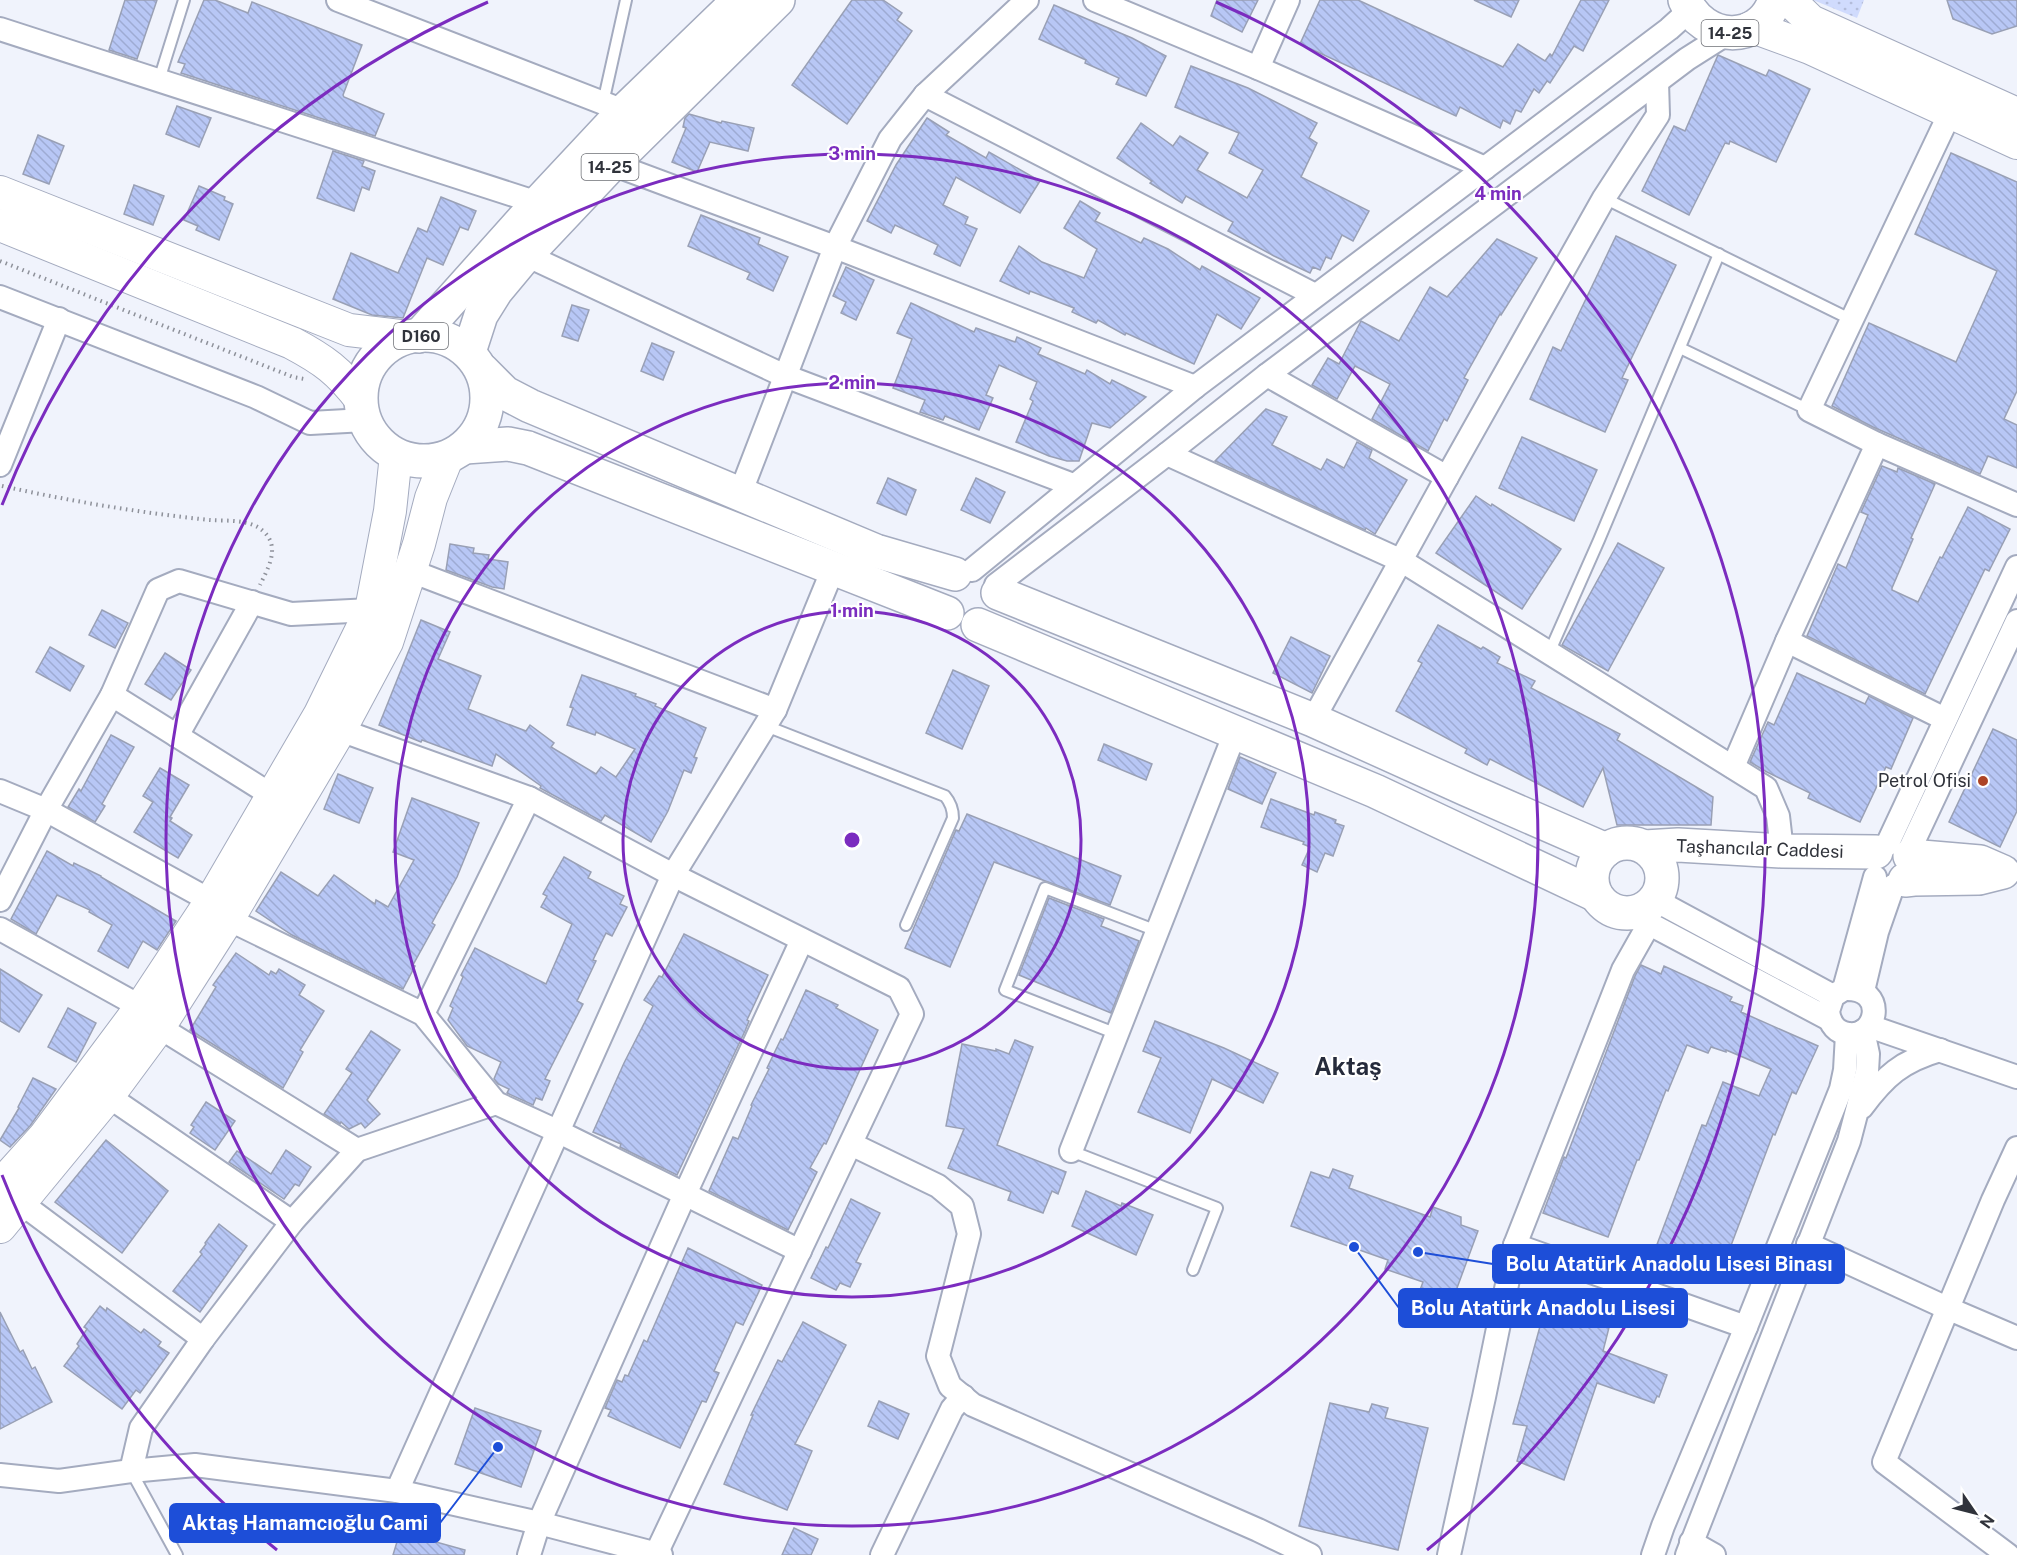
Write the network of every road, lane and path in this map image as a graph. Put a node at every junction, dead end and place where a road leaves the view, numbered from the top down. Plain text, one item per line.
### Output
1 (184, 0) edge
2 (338, 0) edge
3 (626, 0) edge
4 (739, 0) edge
5 (778, 0) edge
6 (1027, 0) edge
7 (1095, 0) edge
8 (1288, 0) edge
9 (1775, 0) edge
10 (1789, 0) edge
11 (1686, 3) edge
12 (0, 29) edge
13 (1739, 31) junction
14 (1258, 68) junction
15 (159, 80) junction
16 (1657, 81) junction
17 (925, 95) junction
18 (614, 107) junction
19 (1950, 113) junction
20 (2017, 114) edge
21 (2017, 143) edge
22 (612, 164) junction
23 (1485, 168) junction
24 (0, 192) edge
25 (1605, 198) junction
26 (538, 203) junction
27 (0, 225) edge
28 (835, 247) junction
29 (1719, 254) junction
30 (526, 255) junction
31 (0, 261) edge
32 (1315, 295) junction
33 (0, 297) edge
34 (59, 319) junction
35 (1852, 320) junction
36 (413, 336) junction
37 (1680, 348) junction
38 (475, 361) junction
39 (1267, 375) junction
40 (785, 376) junction
41 (305, 379) dead end
42 (1195, 387) junction
43 (363, 410) junction
44 (1809, 410) junction
45 (1877, 444) junction
46 (456, 452) junction
47 (1167, 454) junction
48 (396, 455) junction
49 (0, 465) edge
50 (1447, 477) junction
51 (0, 485) edge
52 (1073, 485) junction
53 (740, 494) junction
54 (2017, 505) edge
55 (1402, 561) junction
56 (2017, 567) edge
57 (833, 569) junction
58 (411, 571) junction
59 (980, 581) junction
60 (252, 602) junction
61 (370, 610) junction
62 (947, 613) junction
63 (2017, 621) edge
64 (978, 625) junction
65 (1787, 641) junction
66 (1549, 653) junction
67 (112, 695) junction
68 (770, 718) junction
69 (1945, 719) junction
70 (1313, 720) junction
71 (340, 730) junction
72 (1235, 733) junction
73 (177, 736) junction
74 (1733, 767) junction
75 (0, 791) edge
76 (273, 796) junction
77 (529, 798) junction
78 (46, 810) junction
79 (1606, 850) junction
80 (1782, 851) junction
81 (1891, 865) junction
82 (2010, 872) edge
83 (674, 875) junction
84 (1648, 891) junction
85 (1596, 895) junction
86 (0, 900) edge
87 (220, 910) junction
88 (906, 925) dead end
89 (0, 929) edge
90 (1157, 931) junction
91 (802, 940) junction
92 (1847, 992) junction
93 (423, 1014) junction
94 (150, 1017) junction
95 (1829, 1019) junction
96 (1863, 1026) junction
97 (1117, 1034) junction
98 (1940, 1050) junction
99 (2017, 1062) edge
100 (2017, 1077) edge
101 (108, 1096) junction
102 (496, 1103) junction
103 (1858, 1113) junction
104 (557, 1131) junction
105 (851, 1144) junction
106 (2017, 1148) edge
107 (357, 1150) junction
108 (1071, 1151) joint
109 (685, 1194) junction
110 (11, 1195) edge
111 (292, 1222) junction
112 (0, 1227) edge
113 (1808, 1244) junction
114 (1515, 1245) junction
115 (800, 1251) junction
116 (1193, 1270) dead end
117 (1947, 1308) junction
118 (1746, 1327) junction
119 (2017, 1338) edge
120 (203, 1339) junction
121 (963, 1396) junction
122 (131, 1471) junction
123 (0, 1475) edge
124 (397, 1491) junction
125 (539, 1523) junction
126 (1689, 1549) edge
127 (177, 1555) edge
128 (529, 1555) edge
129 (659, 1555) edge
130 (882, 1555) edge
131 (1310, 1555) edge
132 (1449, 1555) edge
133 (1653, 1555) edge
134 (1714, 1555) edge
135 (2008, 1555) edge

1 - 15 lane
2 - 18 street
3 - 18 lane
4 - 18 main road, 14-25
5 - 22 main road, 14-25
6 - 17 street
7 - 14 street
8 - 14 street
9 - 13 main road, 14-25
10 - 20 main road
11 - 13 main road, 14-25
11 - 23 street
12 - 15 street
13 - 16 street
13 - 19 main road
14 - 23 street
15 - 26 street
16 - 25 street
16 - 39 street
17 - 28 street
17 - 32 street
18 - 26 main road, 14-25
19 - 21 main road
19 - 35 street
22 - 28 street
22 - 30 main road, 14-25
23 - 32 street
24 - 36 main road
25 - 29 lane
25 - 50 street
26 - 36 main road, 14-25
27 - 43 main road
28 - 40 street
28 - 42 street
29 - 35 lane
29 - 37 lane
30 - 38 main road, 14-25
30 - 40 street
31 - 41 path
32 - 42 street
33 - 34 street
34 - 43 street
34 - 49 street
35 - 44 street
36 - 38 main road, D160
36 - 43 main road, D160
37 - 44 lane
37 - 66 lane
38 - 46 main road
38 - 53 main road
39 - 47 street
39 - 50 street
40 - 52 street
40 - 53 street
42 - 52 street
43 - 48 main road
44 - 45 street
45 - 54 street
45 - 65 street
46 - 48 main road
46 - 57 main road
46 - 58 main road
47 - 55 street
47 - 59 street
48 - 61 main road
50 - 55 street
51 - 60 path
52 - 59 street
53 - 59 main road
55 - 66 street
55 - 70 street
56 - 69 street
57 - 62 main road
57 - 68 street
58 - 68 street
58 - 71 main road
59 - 62 main road
59 - 64 main road
59 - 70 main road
60 - 61 street
60 - 67 street
60 - 73 street
61 - 76 main road
62 - 64 main road
63 - 81 street
64 - 72 main road
65 - 69 street
65 - 74 street
66 - 74 street
67 - 73 street
67 - 78 street
68 - 83 street
68 - 88 lane
69 - 81 street
70 - 79 main road
71 - 77 street
71 - 87 main road
72 - 85 main road
72 - 90 street
73 - 76 street
74 - 80 street
75 - 78 street
76 - 87 main road
77 - 83 street
77 - 93 street
78 - 86 street
78 - 87 street
79 - 84 main road
79 - 85 main road
80 - 81 main road, Taşhancılar Caddesi
80 - 84 main road, Taşhancılar Caddesi
81 - 82 main road
81 - 84 main road, Taşhancılar Caddesi
81 - 92 street
83 - 91 street
83 - 104 street
84 - 85 main road
84 - 92 street
84 - 95 street
84 - 114 street
87 - 93 street
87 - 94 main road
89 - 94 street
90 - 97 street
90 - 97 lane
91 - 105 street
91 - 109 street
92 - 95 street
92 - 96 street
93 - 102 street
94 - 101 main road
94 - 107 street
94 - 110 main road
95 - 96 street
96 - 98 street
96 - 99 street
96 - 103 street
96 - 118 street
97 - 108 street
98 - 100 street
98 - 103 street
101 - 110 main road
101 - 111 street
102 - 104 street
102 - 107 street
103 - 113 street
104 - 109 street
104 - 124 street
105 - 115 street
105 - 121 street
106 - 117 street
107 - 111 street
108 - 116 lane
109 - 115 street
109 - 125 street
110 - 112 main road
110 - 120 street
111 - 120 street
113 - 117 street
113 - 126 street
114 - 118 street
114 - 132 street
115 - 129 street
117 - 119 street
117 - 135 street
118 - 133 street
120 - 122 street
121 - 130 street
121 - 131 street
122 - 123 street
122 - 124 street
122 - 127 lane
124 - 125 street
125 - 128 street
125 - 129 street
126 - 134 street

